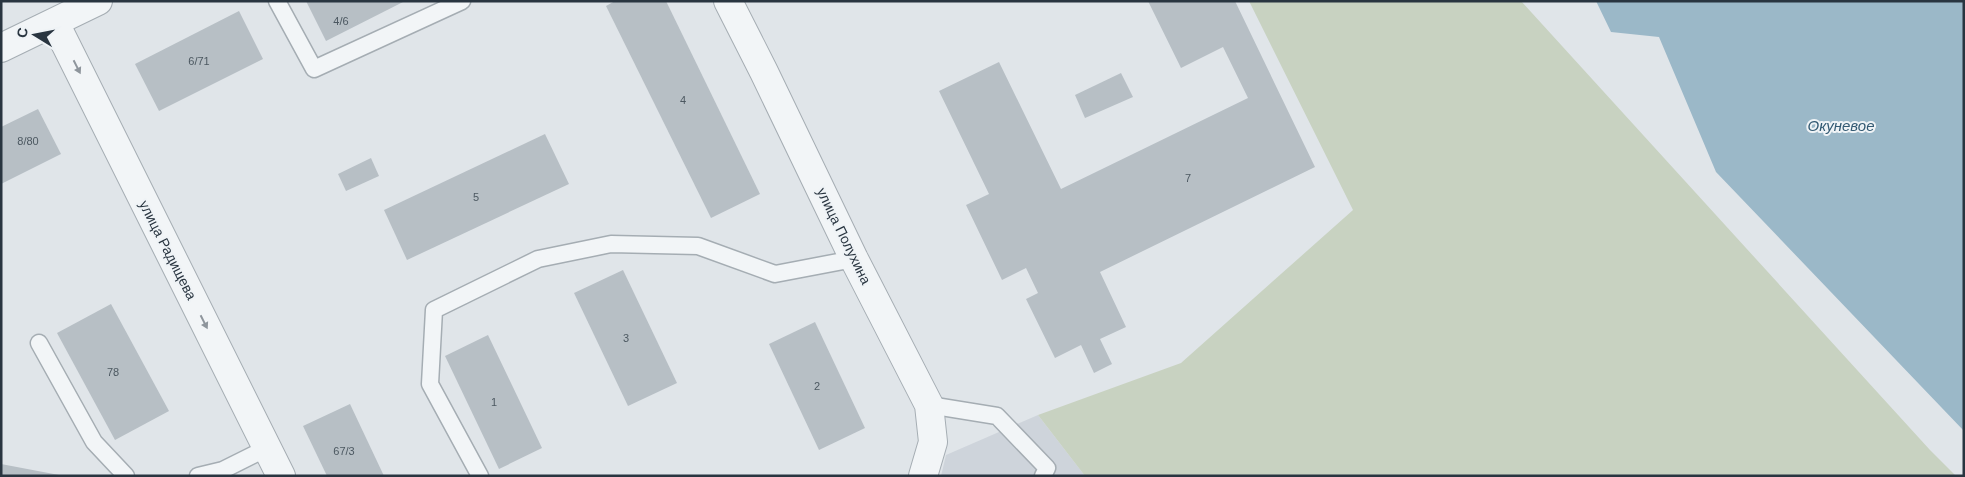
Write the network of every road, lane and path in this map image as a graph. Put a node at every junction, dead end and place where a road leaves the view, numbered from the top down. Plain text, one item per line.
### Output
1 (98, 1) edge
2 (277, 1) edge
3 (462, 1) edge
4 (728, 1) edge
5 (55, 23) junction
6 (1, 48) edge
7 (854, 259) junction
8 (39, 343) dead end
9 (930, 405) junction
10 (267, 448) junction
11 (126, 476) edge
12 (198, 476) edge
13 (281, 476) edge
14 (480, 476) edge
15 (924, 476) edge
16 (1043, 476) edge

1 - 5 street
2 - 3 lane
4 - 7 street, улица Полухина
5 - 6 street
5 -> 10 street, улица Радищева
7 - 9 street, улица Полухина
7 - 14 lane
8 - 11 lane
9 - 15 street, улица Полухина
9 - 16 lane
10 - 12 lane
10 - 13 street, улица Радищева

